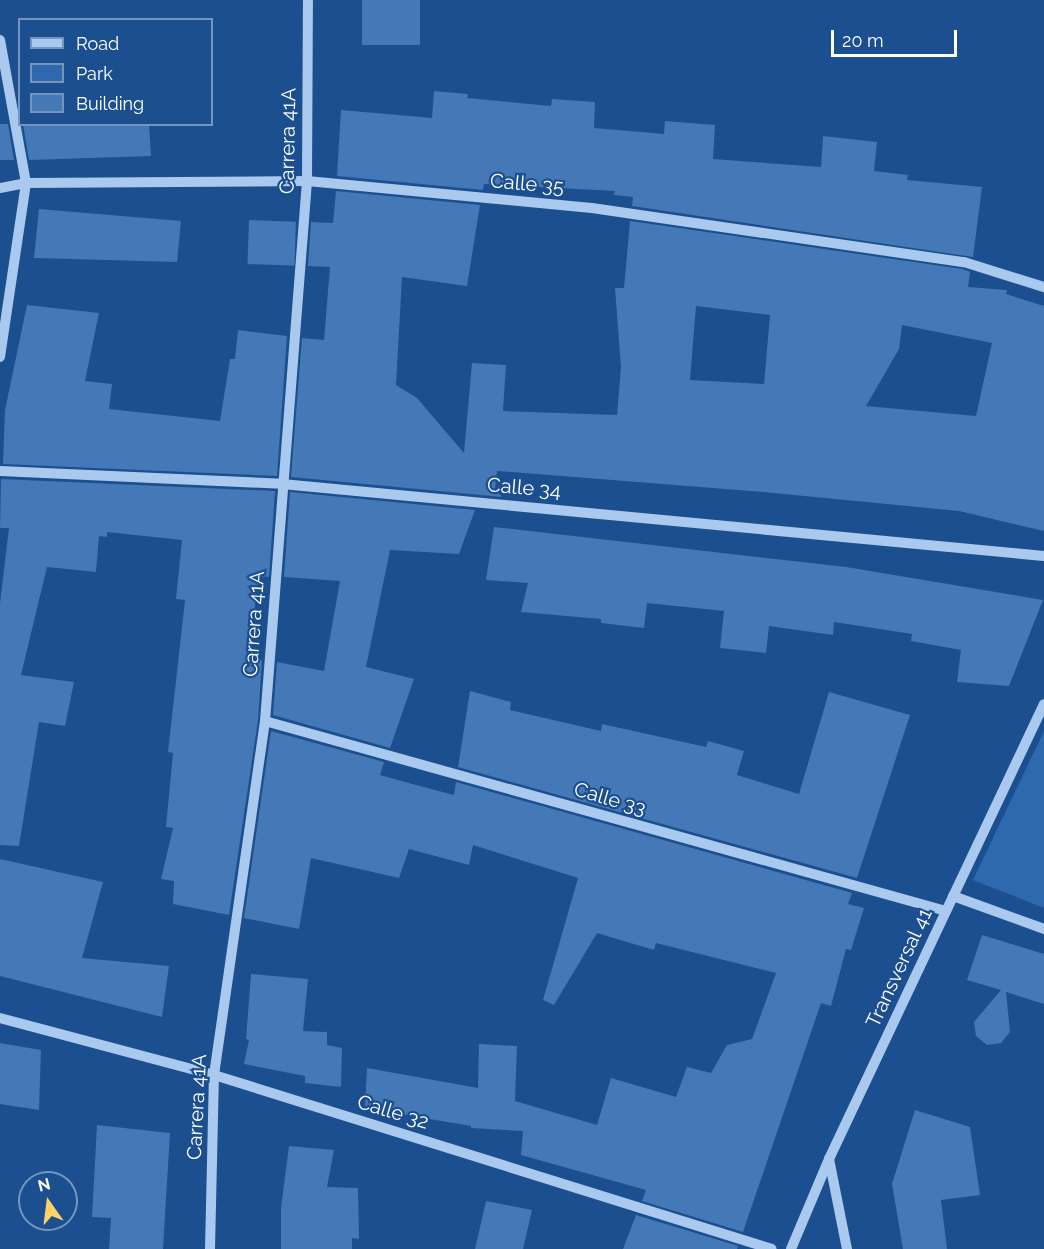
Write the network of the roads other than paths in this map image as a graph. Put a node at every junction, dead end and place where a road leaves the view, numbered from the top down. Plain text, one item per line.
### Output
1 (308, 0) edge
2 (0, 40) edge
3 (307, 181) junction
4 (26, 183) junction
5 (0, 188) edge
6 (1044, 287) edge
7 (0, 357) edge
8 (0, 471) edge
9 (282, 484) junction
10 (1044, 556) edge
11 (1044, 704) edge
12 (265, 721) junction
13 (953, 896) junction
14 (946, 911) junction
15 (1044, 929) edge
16 (0, 1018) edge
17 (214, 1075) junction
18 (829, 1159) junction
19 (210, 1249) edge
20 (772, 1249) edge
21 (791, 1249) edge
22 (847, 1249) edge

1 - 3 street, Carrera 41A
2 - 4 street
3 - 4 street, Calle 35
3 - 6 street, Calle 35
3 - 9 street, Carrera 41A
4 - 5 street, Calle 35
4 - 7 street
8 - 9 street, Calle 34
9 - 10 street, Calle 34
9 - 12 street, Carrera 41A
11 - 13 street, Transversal 41
12 - 14 street, Calle 33
12 - 17 street, Carrera 41A
13 - 14 street, Transversal 41
13 - 15 street
14 - 18 street, Transversal 41
16 - 17 street, Calle 32
17 - 19 street, Carrera 41A
17 - 20 street, Calle 32
18 - 21 street, Transversal 41
18 - 22 street

